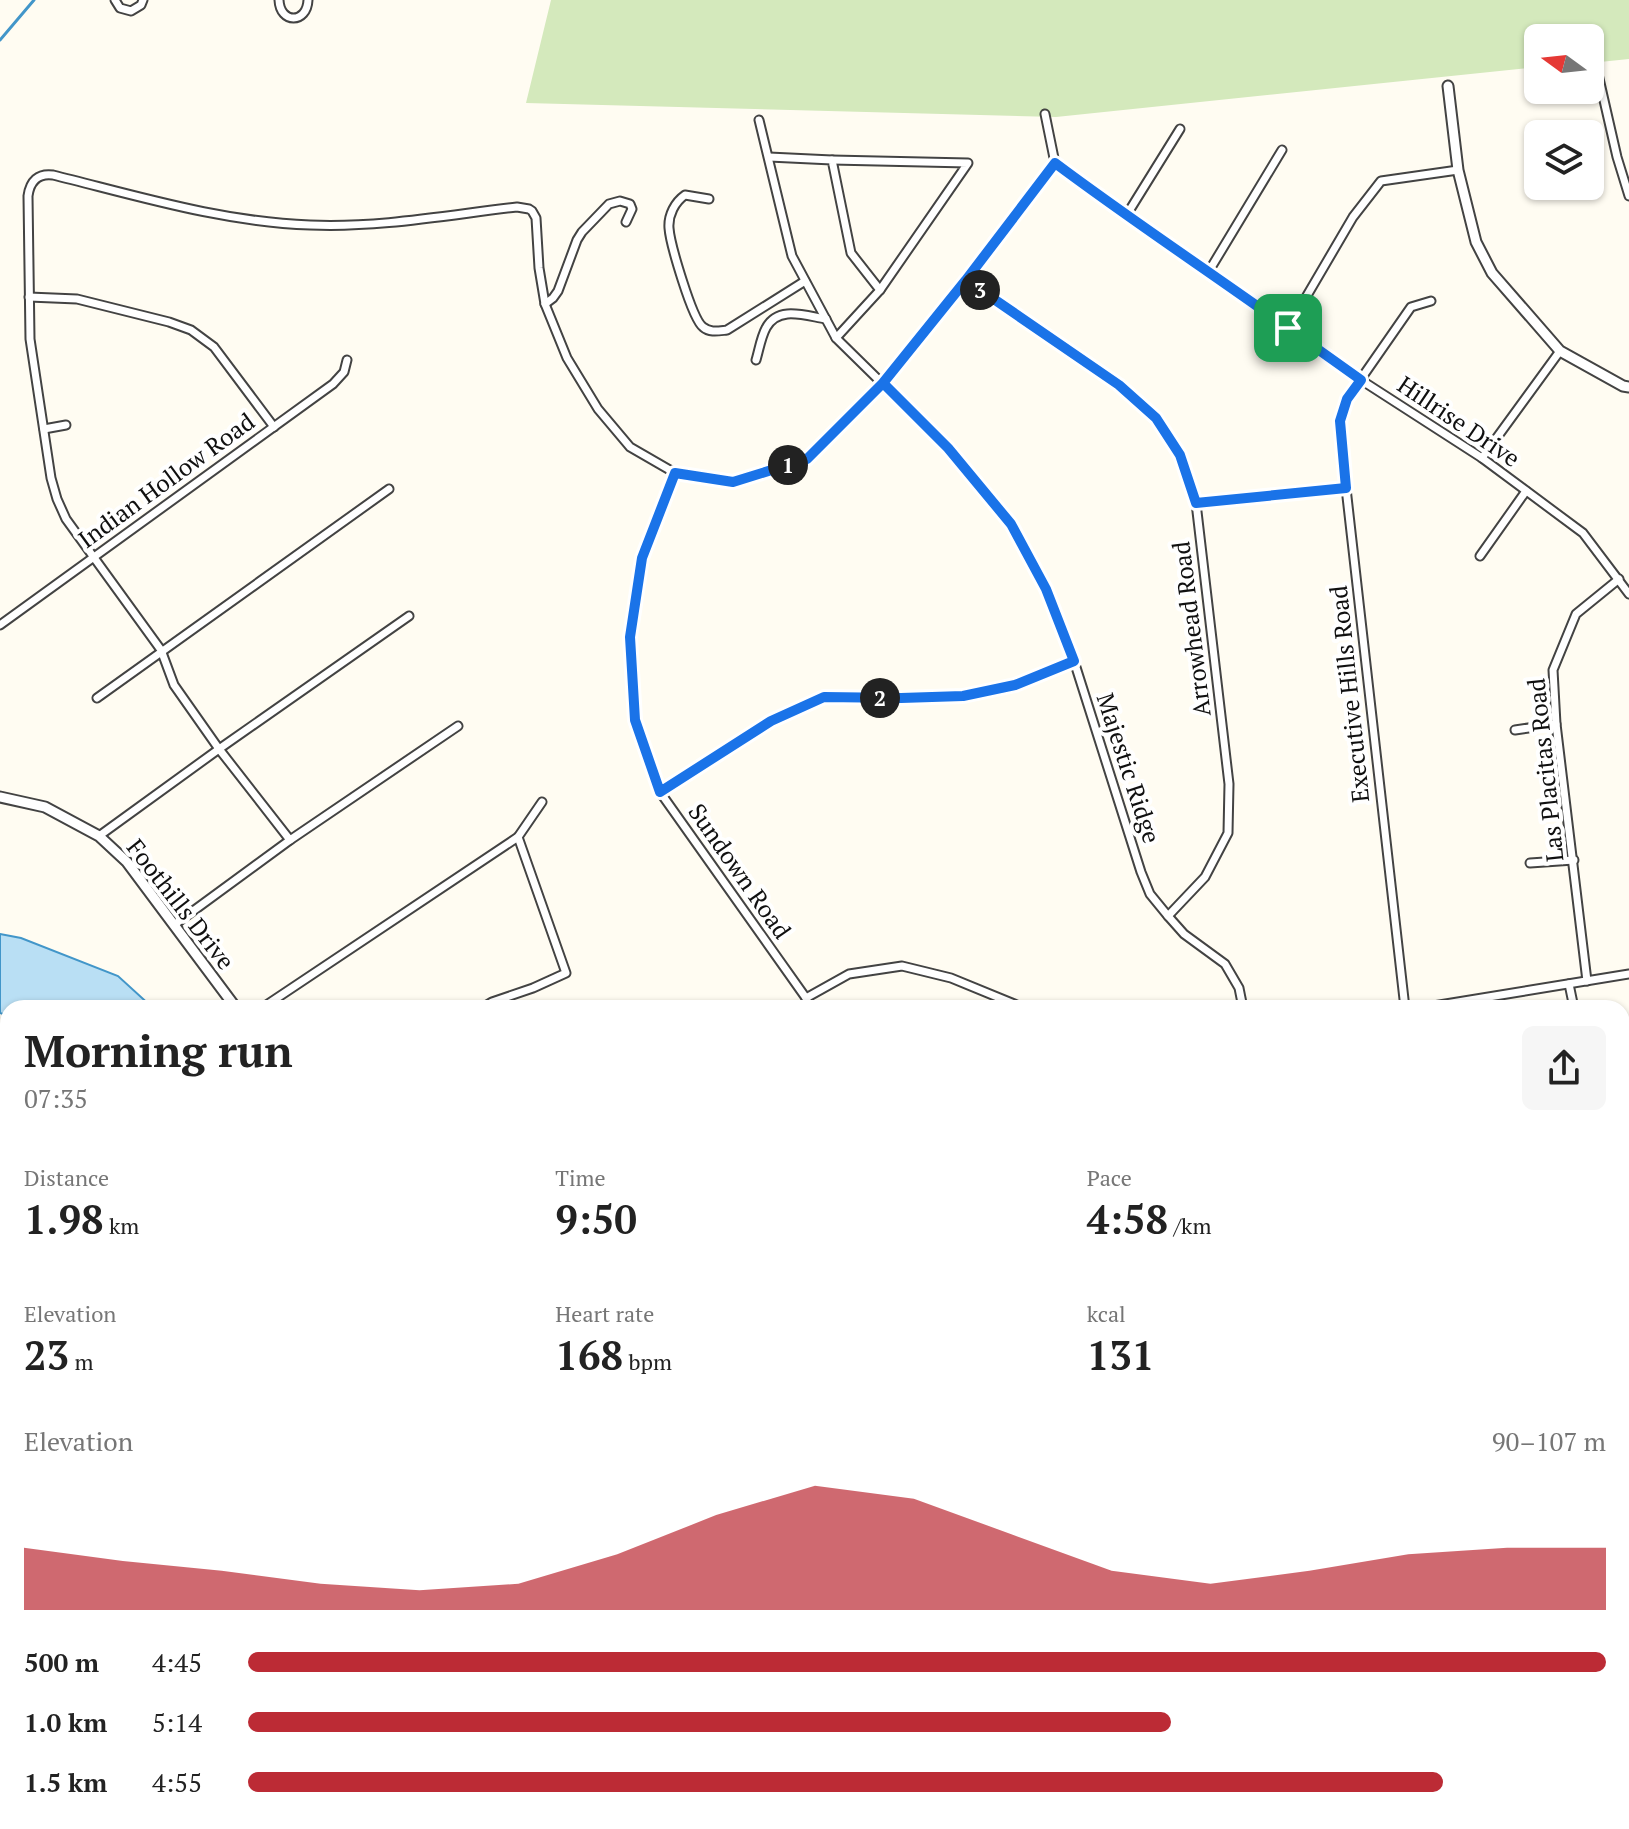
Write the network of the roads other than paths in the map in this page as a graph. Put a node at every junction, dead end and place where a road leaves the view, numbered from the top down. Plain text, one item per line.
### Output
1 (115, 0) edge
2 (143, 0) edge
3 (279, 0) edge
4 (308, 0) edge
5 (1448, 86) dead end
6 (1604, 100) edge
7 (1045, 114) dead end
8 (759, 120) dead end
9 (1180, 129) dead end
10 (1282, 150) dead end
11 (769, 157) junction
12 (832, 160) junction
13 (1055, 163) junction
14 (1458, 170) junction
15 (1629, 196) edge
16 (709, 199) dead end
17 (1126, 216) junction
18 (626, 222) dead end
19 (1209, 271) junction
20 (966, 280) junction
21 (805, 281) junction
22 (880, 290) junction
23 (29, 297) junction
24 (1431, 301) dead end
25 (545, 304) junction
26 (826, 319) junction
27 (1288, 328) junction
28 (836, 338) junction
29 (1560, 351) junction
30 (347, 360) dead end
31 (756, 360) dead end
32 (1361, 380) junction
33 (883, 383) junction
34 (1629, 387) edge
35 (66, 425) dead end
36 (274, 427) junction
37 (44, 429) junction
38 (1482, 458) junction
39 (675, 473) junction
40 (1346, 488) junction
41 (389, 489) dead end
42 (1526, 491) junction
43 (1196, 503) junction
44 (1480, 556) dead end
45 (94, 557) junction
46 (1619, 579) junction
47 (1629, 594) edge
48 (409, 616) dead end
49 (0, 625) edge
50 (161, 650) junction
51 (1074, 661) junction
52 (97, 698) dead end
53 (1556, 724) junction
54 (458, 726) dead end
55 (1515, 730) dead end
56 (219, 749) junction
57 (660, 792) junction
58 (0, 797) edge
59 (542, 802) dead end
60 (99, 836) junction
61 (518, 837) junction
62 (290, 840) junction
63 (1574, 860) junction
64 (1530, 863) dead end
65 (1168, 916) junction
66 (174, 925) junction
67 (1629, 974) edge
68 (1587, 981) junction
69 (1569, 984) junction
70 (1491, 997) joint
71 (806, 998) joint
72 (230, 1000) edge
73 (274, 1000) edge
74 (498, 1000) edge
75 (1005, 1000) edge
76 (1241, 1000) edge
77 (1404, 1000) edge
78 (1472, 1000) edge
79 (1572, 1000) edge

1 - 2 street
3 - 4 street
5 - 14 street
6 - 15 street
7 - 13 street
8 - 11 street, Majestic Ridge
9 - 17 street
10 - 19 street
11 - 12 street
11 - 21 street, Majestic Ridge
12 - 22 street
12 - 22 street
13 - 17 street, Hillrise Drive
13 - 20 street
14 - 27 street
14 - 29 street
16 - 21 street
17 - 19 street, Hillrise Drive
18 - 25 street
19 - 27 street, Hillrise Drive
20 - 33 street
20 - 43 street, Arrowhead Road
21 - 26 street, Majestic Ridge
22 - 28 street
23 - 25 street
23 - 36 street
23 - 37 street
24 - 32 street, Executive Hills Road
25 - 39 street
26 - 28 street, Majestic Ridge
26 - 31 street
27 - 32 street, Hillrise Drive
28 - 33 street, Majestic Ridge
29 - 34 street
29 - 38 street
30 - 36 street, Indian Hollow Road
32 - 38 street, Hillrise Drive
32 - 40 street, Executive Hills Road
33 - 39 street
33 - 51 street, Majestic Ridge
35 - 37 street
36 - 45 street, Indian Hollow Road
37 - 45 street
38 - 42 street, Hillrise Drive
39 - 57 street, Sundown Road
40 - 43 street
40 - 77 street, Executive Hills Road
41 - 50 street
42 - 44 street
42 - 46 street, Hillrise Drive
43 - 65 street, Arrowhead Road
45 - 49 street, Indian Hollow Road
45 - 50 street
46 - 47 street, Hillrise Drive
46 - 53 street, Las Placitas Road
48 - 56 street
50 - 52 street
50 - 56 street
51 - 57 street
51 - 65 street, Majestic Ridge
53 - 55 street
53 - 63 street, Las Placitas Road
54 - 62 street
56 - 60 street
56 - 62 street
57 - 71 street, Sundown Road
58 - 60 street, Foothills Drive
59 - 61 street
60 - 66 street, Foothills Drive
61 - 73 street
61 - 74 street
62 - 66 street
63 - 64 street
63 - 68 street, Las Placitas Road
65 - 76 street, Majestic Ridge
66 - 72 street, Foothills Drive
67 - 68 street
68 - 69 street
69 - 70 street
69 - 79 street
70 - 78 street
71 - 75 street

